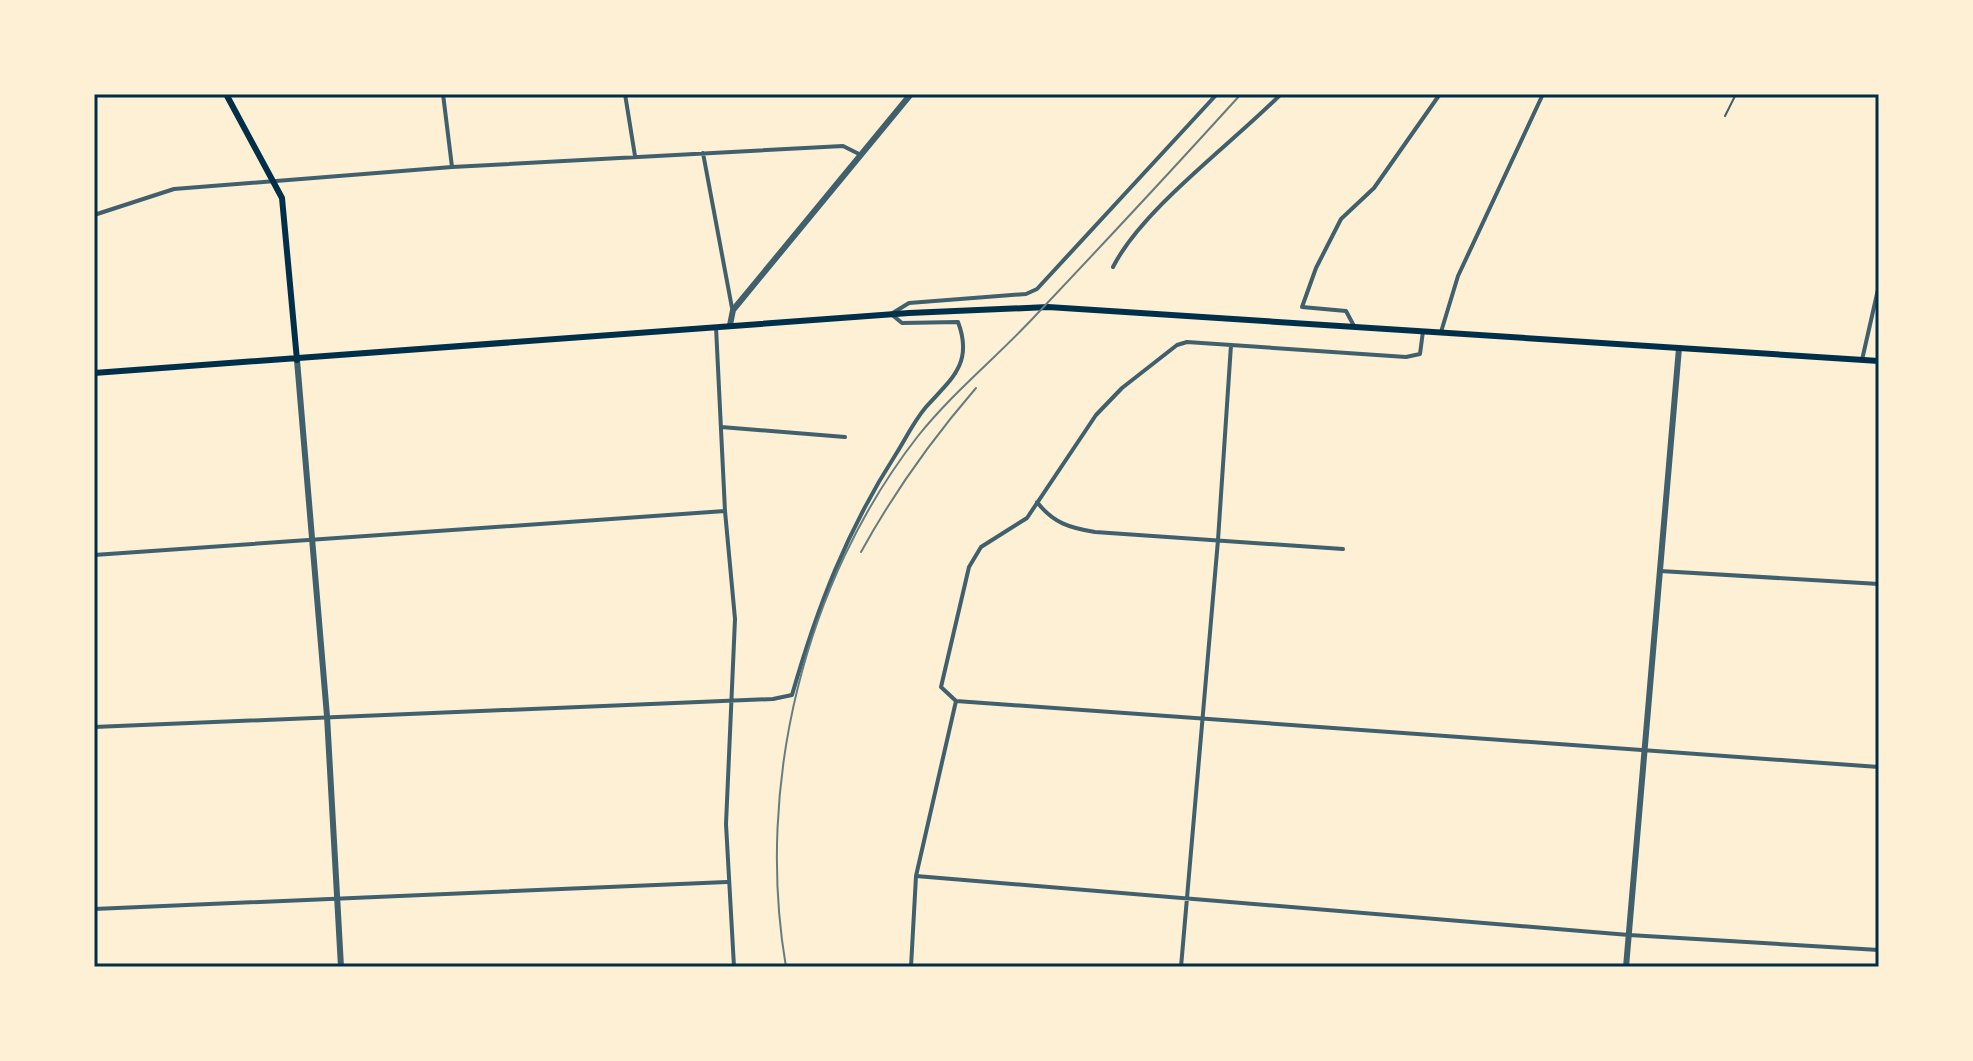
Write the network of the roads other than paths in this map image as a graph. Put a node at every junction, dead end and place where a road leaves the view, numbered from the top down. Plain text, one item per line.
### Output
1 (226, 94) edge
2 (443, 94) edge
3 (625, 94) edge
4 (911, 94) edge
5 (1217, 94) edge
6 (1281, 94) edge
7 (1440, 94) edge
8 (1543, 94) edge
9 (1736, 94) edge
10 (1725, 116) dead end
11 (703, 153) junction
12 (861, 155) junction
13 (635, 156) junction
14 (452, 167) junction
15 (276, 183) junction
16 (94, 215) edge
17 (1113, 267) dead end
18 (1879, 285) edge
19 (733, 310) junction
20 (891, 314) junction
21 (730, 325) junction
22 (716, 327) junction
23 (1354, 327) junction
24 (1423, 331) junction
25 (1441, 332) junction
26 (1231, 345) junction
27 (1679, 348) junction
28 (297, 360) junction
29 (1862, 360) junction
30 (1879, 361) edge
31 (94, 373) edge
32 (721, 427) junction
33 (845, 437) dead end
34 (1037, 502) junction
35 (725, 511) junction
36 (313, 539) junction
37 (1218, 540) junction
38 (1343, 549) dead end
39 (94, 555) edge
40 (1660, 571) junction
41 (1879, 584) edge
42 (733, 698) junction
43 (956, 701) junction
44 (327, 716) junction
45 (1201, 718) junction
46 (94, 727) edge
47 (1642, 752) junction
48 (1879, 767) edge
49 (916, 876) junction
50 (727, 882) junction
51 (336, 899) junction
52 (1188, 899) junction
53 (94, 909) edge
54 (1629, 935) junction
55 (1879, 950) edge
56 (341, 967) edge
57 (734, 967) edge
58 (911, 967) edge
59 (1181, 967) edge
60 (1626, 967) edge

1 - 15 main road
2 - 14 street
3 - 13 street
4 - 12 street
5 - 20 street
6 - 17 street
7 - 23 street
8 - 25 street
9 - 10 lane
11 - 12 street
11 - 13 street
11 - 19 street
12 - 19 street
13 - 14 street
14 - 15 street
15 - 16 street
15 - 28 main road
18 - 29 street
19 - 21 street
20 - 21 main road
20 - 23 main road
20 - 42 street
21 - 22 main road
22 - 28 main road
22 - 32 street
23 - 24 main road
24 - 25 main road
24 - 26 street
25 - 27 main road
26 - 34 street
26 - 37 street
27 - 29 main road
27 - 40 street
28 - 31 main road
28 - 36 street
29 - 30 main road
32 - 33 street
32 - 35 street
34 - 37 street
34 - 43 street
35 - 36 street
35 - 42 street
36 - 39 street
36 - 44 street
37 - 38 street
37 - 45 street
40 - 41 street
40 - 47 street
42 - 44 street
42 - 50 street
43 - 45 street
43 - 49 street
44 - 46 street
44 - 51 street
45 - 47 street
45 - 52 street
47 - 48 street
47 - 54 street
49 - 52 street
49 - 58 street
50 - 51 street
50 - 57 street
51 - 53 street
51 - 56 street
52 - 54 street
52 - 59 street
54 - 55 street
54 - 60 street

